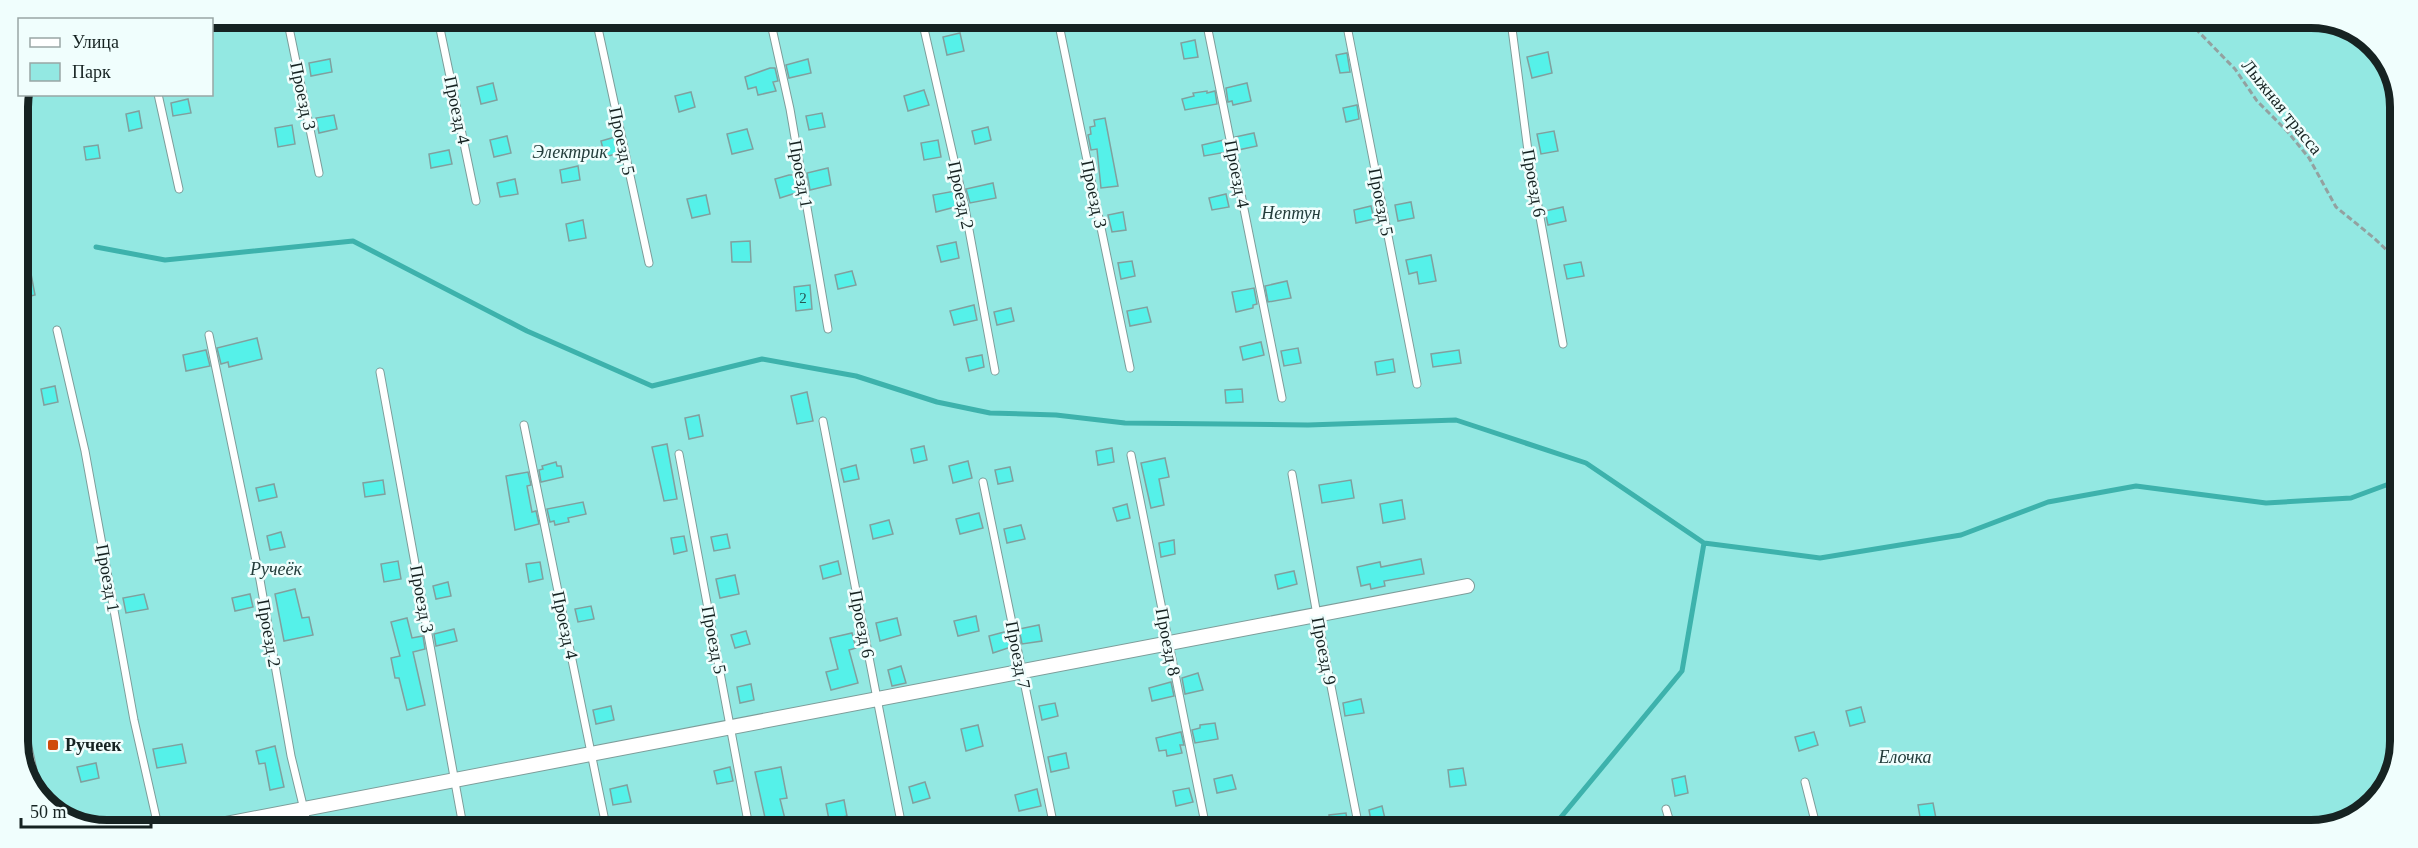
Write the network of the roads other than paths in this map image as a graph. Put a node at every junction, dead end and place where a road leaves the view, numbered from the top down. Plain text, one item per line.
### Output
1 (289, 29) edge
2 (440, 29) edge
3 (598, 29) edge
4 (772, 29) edge
5 (924, 29) edge
6 (1061, 29) edge
7 (1208, 29) edge
8 (1348, 29) edge
9 (1512, 29) edge
10 (158, 96) edge
11 (319, 173) dead end
12 (179, 189) dead end
13 (476, 201) dead end
14 (649, 263) dead end
15 (828, 329) dead end
16 (57, 330) dead end
17 (209, 335) dead end
18 (1563, 344) dead end
19 (1130, 368) dead end
20 (994, 371) dead end
21 (380, 372) dead end
22 (1417, 384) dead end
23 (1282, 398) dead end
24 (823, 422) dead end
25 (524, 424) dead end
26 (679, 454) dead end
27 (1131, 455) dead end
28 (1292, 474) dead end
29 (983, 482) dead end
30 (1467, 586) dead end
31 (1317, 615) junction
32 (1168, 643) junction
33 (1021, 671) junction
34 (876, 699) junction
35 (730, 727) junction
36 (592, 754) junction
37 (455, 780) junction
38 (1805, 782) dead end
39 (304, 808) junction
40 (1666, 809) dead end
41 (157, 820) edge
42 (245, 820) edge
43 (307, 820) edge
44 (462, 820) edge
45 (605, 820) edge
46 (748, 820) edge
47 (901, 820) edge
48 (1053, 820) edge
49 (1204, 820) edge
50 (1357, 820) edge
51 (1669, 820) edge
52 (1815, 820) edge

1 - 11 lane, Проезд 3
2 - 13 lane, Проезд 4
3 - 14 lane, Проезд 5
4 - 15 lane, Проезд 1
5 - 20 lane, Проезд 2
6 - 19 lane, Проезд 3
7 - 23 lane, Проезд 4
8 - 22 lane, Проезд 5
9 - 18 lane, Проезд 6
10 - 12 lane
16 - 41 lane, Проезд 1
17 - 39 lane, Проезд 2
21 - 37 lane, Проезд 3
24 - 34 lane, Проезд 6
25 - 36 lane, Проезд 4
26 - 35 lane, Проезд 5
27 - 32 lane, Проезд 8
28 - 31 lane, Проезд 9
29 - 33 lane, Проезд 7
30 - 31 street
31 - 32 street
31 - 50 lane, Проезд 9
32 - 33 street
32 - 49 lane, Проезд 8
33 - 34 street
33 - 48 lane, Проезд 7
34 - 35 street
34 - 47 lane, Проезд 6
35 - 36 street
35 - 46 lane, Проезд 5
36 - 37 street
36 - 45 lane, Проезд 4
37 - 39 street
37 - 44 lane, Проезд 3
38 - 52 lane
39 - 42 street
39 - 43 lane, Проезд 2
40 - 51 lane

